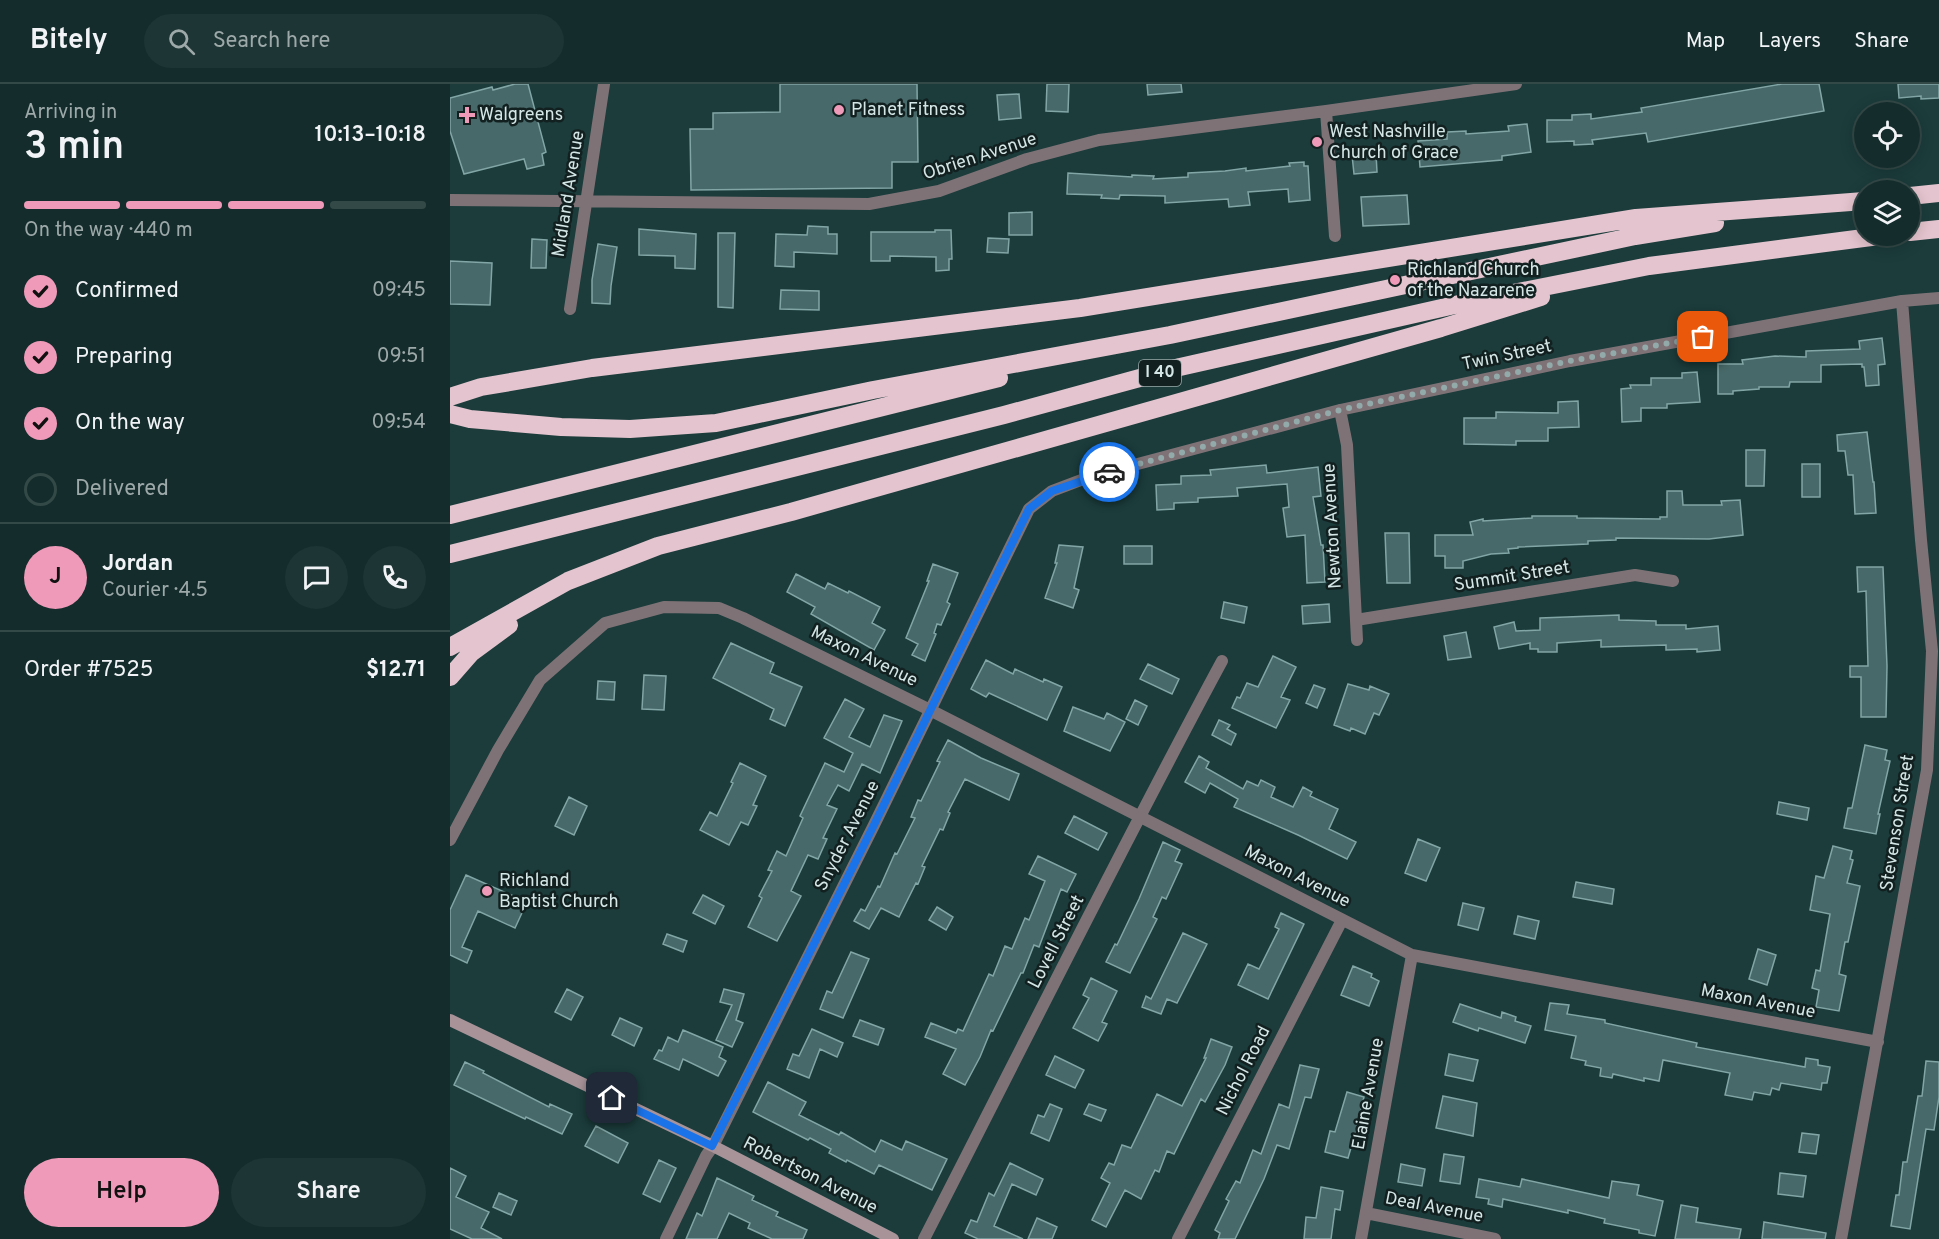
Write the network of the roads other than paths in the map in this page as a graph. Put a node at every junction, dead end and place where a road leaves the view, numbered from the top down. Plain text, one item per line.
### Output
1 (604, 84) edge
2 (1516, 84) edge
3 (1326, 111) junction
4 (1939, 193) edge
5 (1920, 195) edge
6 (450, 200) edge
7 (586, 201) junction
8 (1854, 202) edge
9 (1842, 203) junction
10 (1939, 229) edge
11 (1920, 231) edge
12 (1335, 236) dead end
13 (1854, 239) edge
14 (1616, 272) junction
15 (1939, 298) edge
16 (1902, 301) junction
17 (570, 309) dead end
18 (1170, 335) junction
19 (450, 397) edge
20 (1340, 410) junction
21 (450, 414) edge
22 (1089, 477) joint
23 (450, 515) edge
24 (450, 554) edge
25 (568, 581) junction
26 (1673, 581) dead end
27 (1356, 620) junction
28 (1357, 640) dead end
29 (450, 647) edge
30 (1222, 661) dead end
31 (450, 677) edge
32 (930, 710) junction
33 (1138, 817) junction
34 (450, 840) edge
35 (1342, 920) junction
36 (1412, 955) junction
37 (450, 1020) edge
38 (1878, 1042) junction
39 (712, 1146) junction
40 (1366, 1213) junction
41 (666, 1239) edge
42 (893, 1239) edge
43 (924, 1239) edge
44 (1178, 1239) edge
45 (1361, 1239) edge
46 (1495, 1239) edge
47 (1841, 1239) edge

1 - 7 street, Midland Avenue
2 - 3 street, Obrien Avenue
3 - 7 street, Obrien Avenue
3 - 12 street
4 - 5 highway
6 - 7 street, Obrien Avenue
7 - 17 street, Midland Avenue
8 - 9 highway, I 40
9 - 18 highway, I 40
9 - 19 highway
10 - 11 highway
13 - 14 highway, I 40
14 - 24 highway, I 40
14 - 25 highway
15 - 16 street, Twin Street
16 - 20 street, Twin Street
16 - 38 street, Stevenson Street
18 - 21 highway
18 - 23 highway, I 40
20 - 22 street, Twin Street
20 - 27 street, Newton Avenue
22 - 32 street, Snyder Avenue
25 - 29 highway
25 - 31 highway
26 - 27 street, Summit Street
27 - 28 street, Newton Avenue
30 - 33 street, Lovell Street
32 - 33 street, Maxon Avenue
32 - 34 street, Maxon Avenue
32 - 39 street, Snyder Avenue
33 - 35 street, Maxon Avenue
33 - 43 street, Lovell Street
35 - 36 street, Maxon Avenue
35 - 44 street, Nichol Road
36 - 38 street, Maxon Avenue
36 - 40 street, Elaine Avenue
37 - 39 street, Robertson Avenue
38 - 47 street, Stevenson Street
39 - 41 street, Snyder Avenue
39 - 42 street, Robertson Avenue
40 - 45 street, Elaine Avenue
40 - 46 street, Deal Avenue

